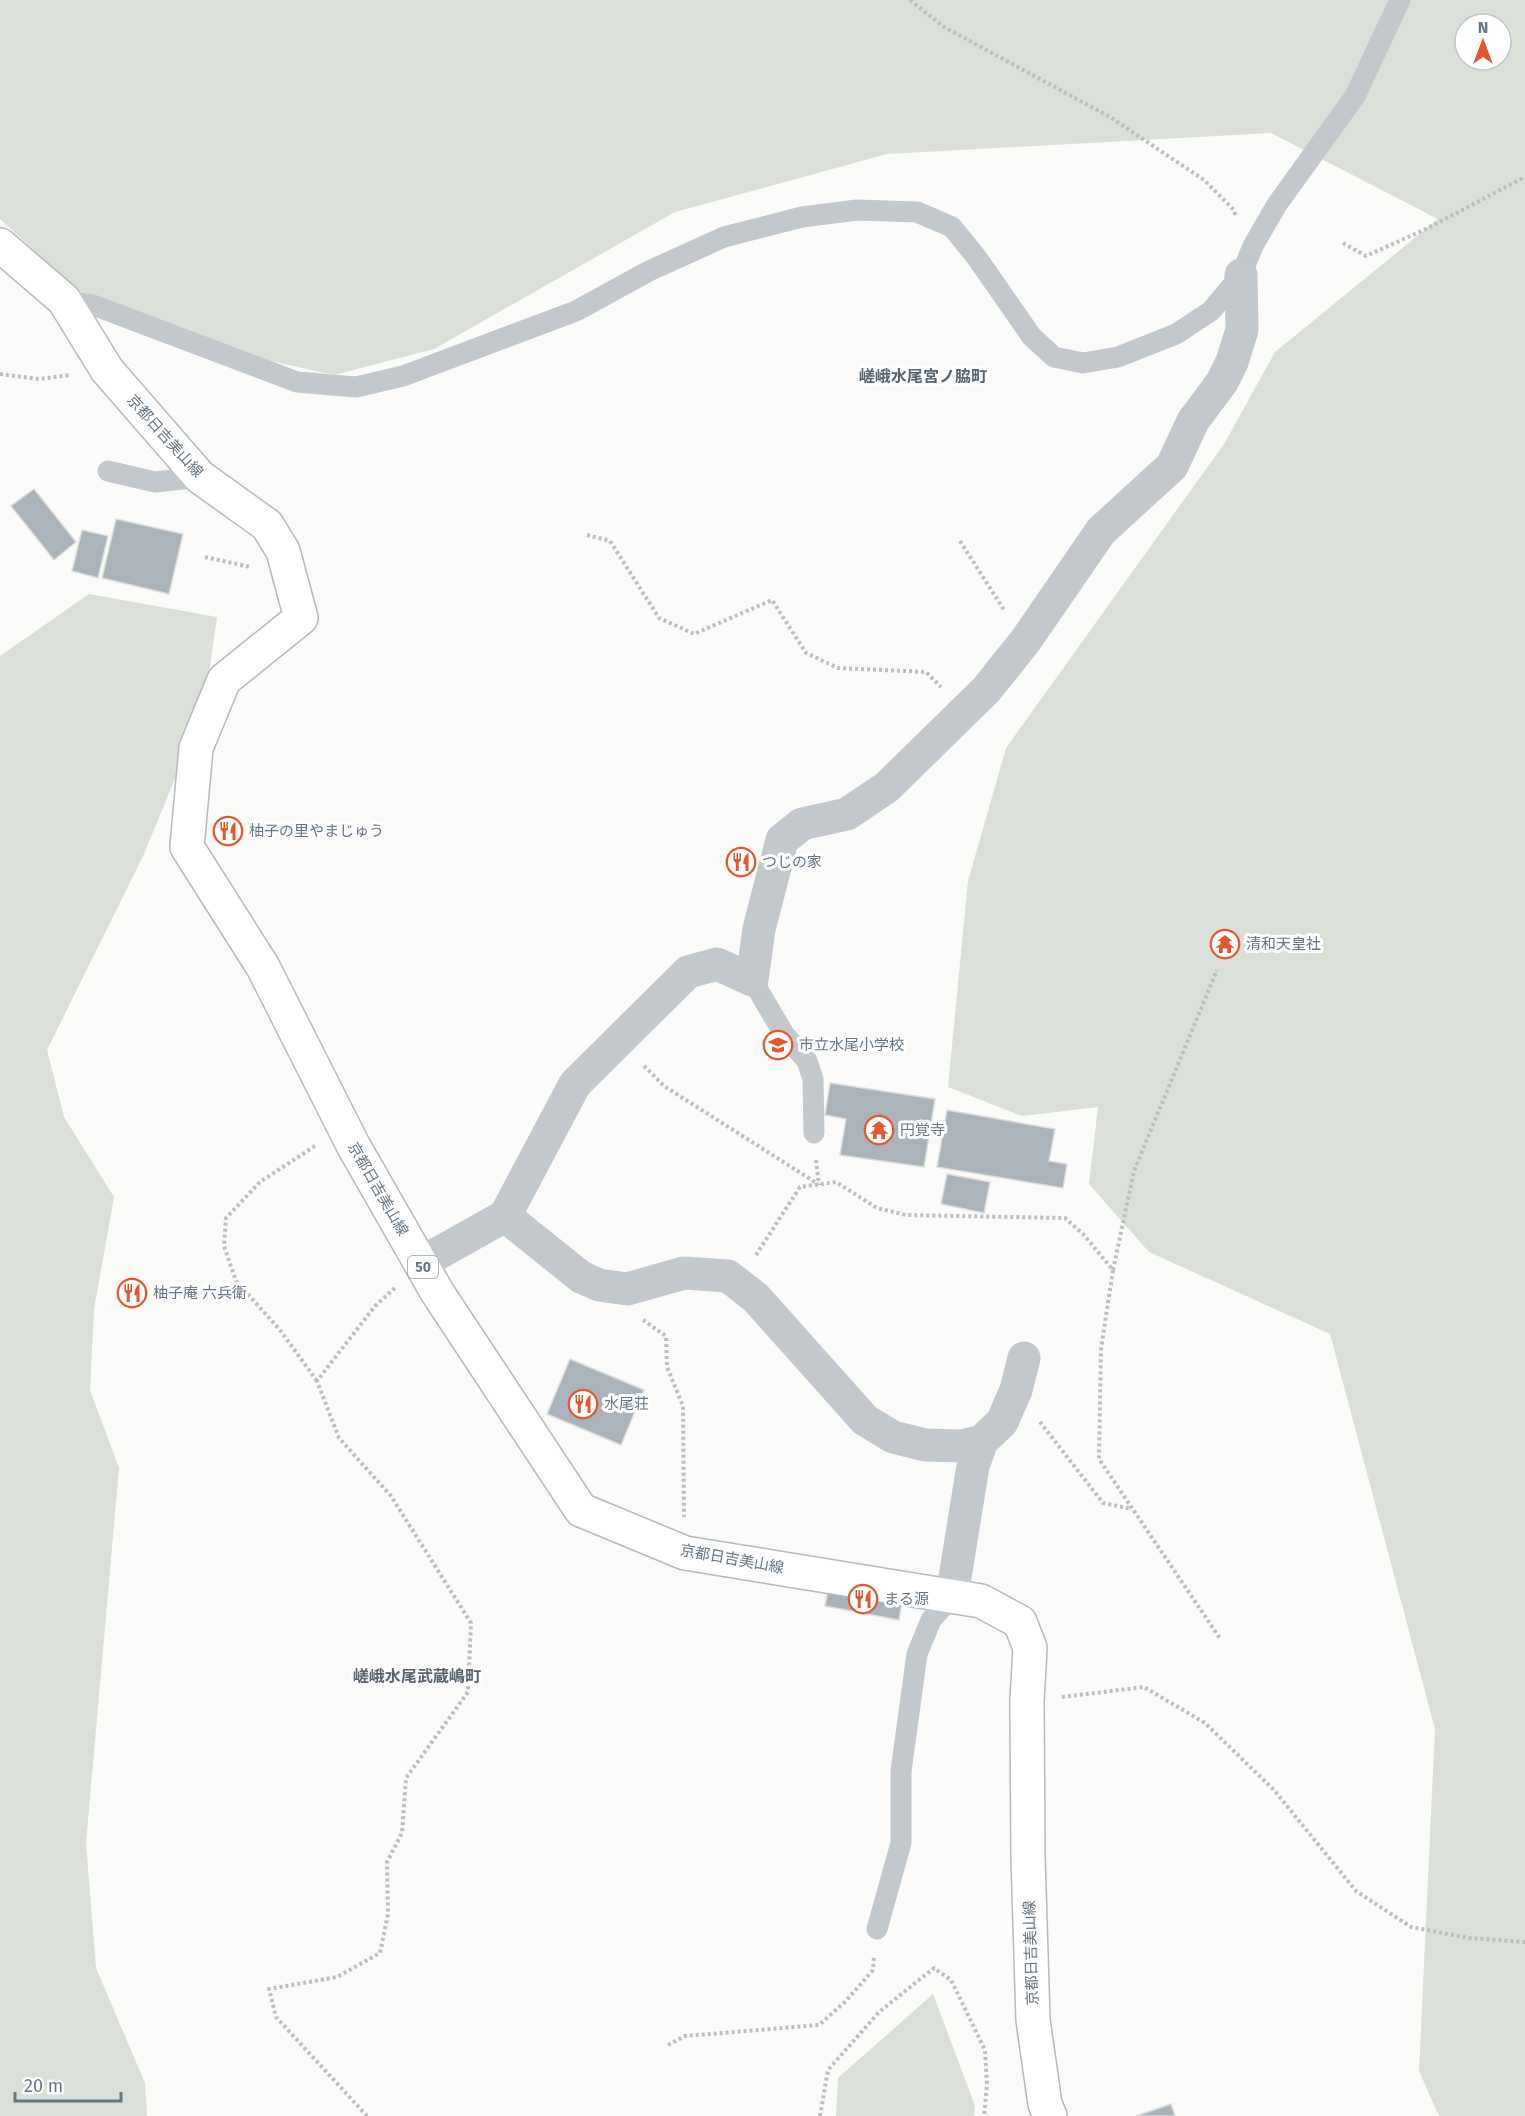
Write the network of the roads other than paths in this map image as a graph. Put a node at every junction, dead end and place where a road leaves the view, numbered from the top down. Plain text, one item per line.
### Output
1 (1401, 0) edge
2 (0, 245) edge
3 (1244, 267) junction
4 (64, 300) junction
5 (108, 471) dead end
6 (200, 477) junction
7 (752, 980) junction
8 (814, 1133) dead end
9 (505, 1216) junction
10 (421, 1263) junction
11 (1024, 1358) dead end
12 (982, 1441) junction
13 (952, 1596) junction
14 (877, 1929) road end
15 (1050, 2116) edge

1 - 3 lane
2 - 4 main road, 京都日吉美山線 / 50
3 - 4 lane
3 - 7 street
4 - 6 main road, 京都日吉美山線 / 50
5 - 6 lane
6 - 10 main road, 京都日吉美山線 / 50
7 - 8 lane
7 - 9 street
9 - 10 street
9 - 12 street
10 - 13 main road, 京都日吉美山線 / 50
11 - 12 street
12 - 13 street
13 - 14 lane
13 - 15 main road, 京都日吉美山線 / 50

